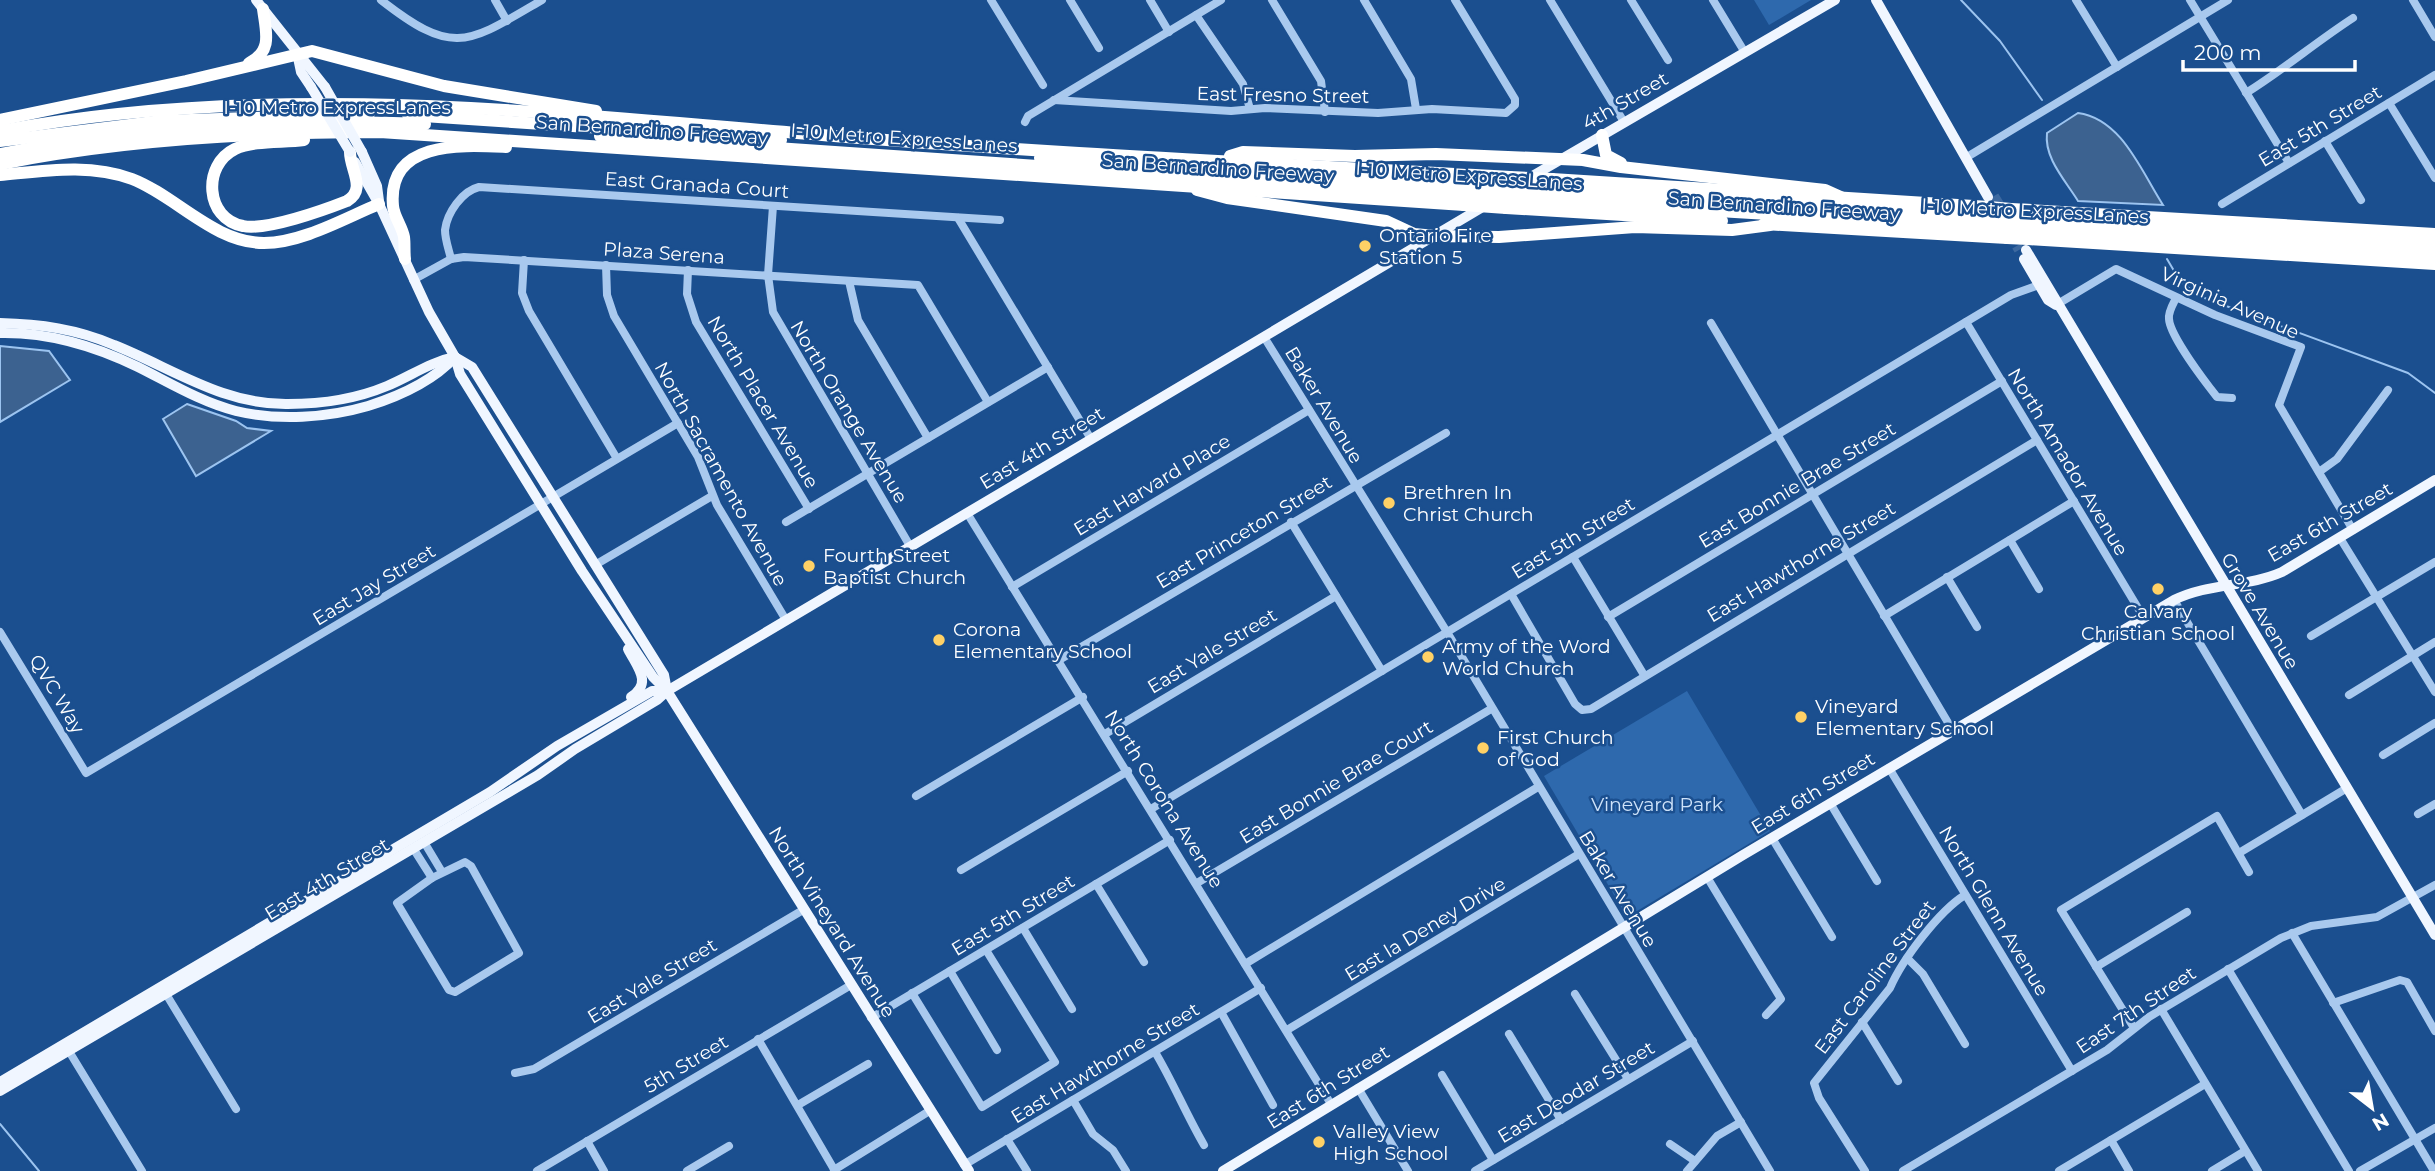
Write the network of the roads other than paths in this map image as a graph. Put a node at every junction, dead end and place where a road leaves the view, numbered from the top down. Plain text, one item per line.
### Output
1 (381, 0) edge
2 (495, 0) edge
3 (542, 0) edge
4 (991, 0) edge
5 (1070, 0) edge
6 (1150, 0) edge
7 (1221, 0) edge
8 (1272, 0) edge
9 (1363, 0) edge
10 (1455, 0) edge
11 (1550, 0) edge
12 (1713, 0) edge
13 (1835, 0) edge
14 (1876, 0) edge
15 (2076, 0) edge
16 (2190, 0) edge
17 (2228, 0) edge
18 (2413, 0) edge
19 (1635, 1) edge
20 (259, 5) edge
21 (1196, 15) junction
22 (2200, 17) junction
23 (2353, 18) dead end
24 (507, 21) junction
25 (1169, 32) junction
26 (2435, 37) edge
27 (1099, 48) dead end
28 (1744, 51) junction
29 (297, 53) junction
30 (1668, 60) dead end
31 (2117, 67) junction
32 (236, 69) junction
33 (2435, 75) edge
34 (1043, 85) dead end
35 (2246, 93) junction
36 (1054, 100) junction
37 (2389, 103) junction
38 (1250, 109) junction
39 (1416, 109) junction
40 (1325, 112) junction
41 (608, 118) junction
42 (0, 120) edge
43 (1025, 122) dead end
44 (1624, 122) junction
45 (0, 131) edge
46 (360, 132) junction
47 (1602, 135) junction
48 (0, 141) edge
49 (2325, 141) junction
50 (597, 146) junction
51 (356, 152) junction
52 (0, 155) edge
53 (1967, 157) junction
54 (1219, 159) junction
55 (1561, 159) junction
56 (2289, 163) junction
57 (0, 164) edge
58 (1638, 167) junction
59 (0, 175) edge
60 (2435, 178) edge
61 (1187, 185) junction
62 (1845, 199) junction
63 (2361, 200) dead end
64 (379, 204) junction
65 (2222, 204) dead end
66 (773, 206) junction
67 (1996, 214) junction
68 (958, 218) junction
69 (1000, 220) dead end
70 (1770, 225) junction
71 (2021, 233) junction
72 (2435, 234) edge
73 (1435, 236) junction
74 (2435, 244) edge
75 (2332, 247) junction
76 (2435, 254) edge
77 (405, 259) junction
78 (451, 259) junction
79 (524, 260) junction
80 (2414, 262) junction
81 (2435, 264) edge
82 (606, 265) junction
83 (688, 270) junction
84 (768, 275) junction
85 (413, 280) junction
86 (849, 281) junction
87 (2037, 281) junction
88 (2176, 298) junction
89 (2056, 305) junction
90 (1966, 322) junction
91 (0, 323) edge
92 (1711, 323) dead end
93 (0, 333) edge
94 (1265, 337) junction
95 (455, 357) junction
96 (1048, 367) junction
97 (2002, 381) junction
98 (2388, 390) dead end
99 (2232, 398) dead end
100 (988, 402) junction
101 (1309, 410) junction
102 (678, 423) junction
103 (1446, 433) dead end
104 (1776, 436) junction
105 (928, 438) junction
106 (1091, 439) junction
107 (2037, 440) junction
108 (616, 457) junction
109 (2319, 471) junction
110 (867, 474) junction
111 (2435, 480) edge
112 (1355, 484) junction
113 (1811, 495) junction
114 (712, 496) junction
115 (551, 497) junction
116 (2074, 501) junction
117 (540, 503) junction
118 (809, 509) junction
119 (967, 513) junction
120 (786, 522) dead end
121 (1291, 522) junction
122 (2353, 530) junction
123 (2340, 538) junction
124 (2010, 540) junction
125 (910, 546) junction
126 (1847, 554) junction
127 (1573, 557) junction
128 (2435, 562) edge
129 (595, 565) junction
130 (582, 571) junction
131 (1947, 578) junction
132 (2224, 585) junction
133 (1012, 587) junction
134 (2039, 589) dead end
135 (1511, 594) junction
136 (1336, 596) junction
137 (2376, 597) junction
138 (2174, 600) junction
139 (624, 611) junction
140 (1884, 616) junction
141 (1608, 617) junction
142 (2144, 618) junction
143 (786, 620) junction
144 (1976, 627) dead end
145 (623, 630) junction
146 (0, 632) edge
147 (1447, 632) junction
148 (2311, 636) dead end
149 (2435, 642) edge
150 (2412, 656) junction
151 (1059, 660) junction
152 (1382, 671) junction
153 (1644, 675) junction
154 (667, 691) junction
155 (2435, 692) edge
156 (2349, 695) dead end
157 (1083, 697) junction
158 (1491, 709) junction
159 (2435, 723) edge
160 (1953, 730) junction
161 (1105, 734) junction
162 (564, 742) junction
163 (2383, 755) dead end
164 (1889, 768) junction
165 (1128, 771) junction
166 (86, 774) joint
167 (1538, 787) junction
168 (2347, 788) junction
169 (916, 796) dead end
170 (1830, 803) junction
171 (2435, 804) edge
172 (1151, 808) junction
173 (2418, 814) dead end
174 (2302, 815) junction
175 (1772, 838) junction
176 (1170, 840) junction
177 (418, 845) junction
178 (2239, 853) junction
179 (1579, 854) junction
180 (961, 870) dead end
181 (442, 872) junction
182 (2249, 872) dead end
183 (1707, 877) junction
184 (432, 878) junction
185 (1877, 881) dead end
186 (1197, 883) junction
187 (1096, 884) junction
188 (2435, 885) edge
189 (1965, 895) junction
190 (2413, 899) junction
191 (803, 910) junction
192 (2187, 912) dead end
193 (1023, 928) junction
194 (1624, 929) junction
195 (2292, 933) junction
196 (2435, 935) edge
197 (1832, 937) dead end
198 (986, 950) junction
199 (1908, 958) junction
200 (1144, 962) dead end
201 (1245, 964) junction
202 (2096, 967) junction
203 (2228, 969) junction
204 (950, 971) junction
205 (851, 985) junction
206 (1261, 988) junction
207 (163, 990) junction
208 (912, 993) junction
209 (1575, 994) dead end
210 (2333, 1003) junction
211 (1072, 1009) dead end
212 (2161, 1009) junction
213 (1221, 1012) junction
214 (1766, 1016) dead end
215 (871, 1018) junction
216 (1862, 1022) junction
217 (2134, 1028) junction
218 (1287, 1030) junction
219 (2435, 1031) edge
220 (1509, 1034) dead end
221 (758, 1039) junction
222 (1693, 1041) junction
223 (1965, 1044) dead end
224 (66, 1048) junction
225 (997, 1050) dead end
226 (1155, 1052) junction
227 (868, 1064) dead end
228 (2072, 1071) junction
229 (515, 1073) dead end
230 (1442, 1075) dead end
231 (1628, 1079) junction
232 (1898, 1081) dead end
233 (0, 1082) edge
234 (2204, 1084) junction
235 (1358, 1088) junction
236 (0, 1091) edge
237 (1073, 1100) junction
238 (1331, 1104) junction
239 (798, 1105) junction
240 (1273, 1105) dead end
241 (236, 1109) dead end
242 (930, 1110) junction
243 (1561, 1120) junction
244 (1741, 1122) junction
245 (2435, 1128) edge
246 (1007, 1139) junction
247 (2415, 1139) junction
248 (2110, 1140) junction
249 (587, 1141) junction
250 (1670, 1144) dead end
251 (1204, 1145) dead end
252 (729, 1146) dead end
253 (2245, 1151) junction
254 (1493, 1160) junction
255 (1695, 1161) junction
256 (967, 1168) edge
257 (142, 1171) edge
258 (537, 1171) edge
259 (604, 1171) edge
260 (687, 1171) edge
261 (835, 1171) edge
262 (1027, 1171) edge
263 (1126, 1171) edge
264 (1223, 1171) edge
265 (1408, 1171) edge
266 (1475, 1171) edge
267 (1687, 1171) edge
268 (1770, 1171) edge
269 (1865, 1171) edge
270 (1903, 1171) edge
271 (2059, 1171) edge
272 (2129, 1171) edge
273 (2212, 1171) edge
274 (2258, 1171) edge
275 (2349, 1171) edge
276 (2360, 1171) edge
277 (2434, 1171) edge

1 - 24 street
2 - 24 street
3 - 24 street
4 - 34 street
5 - 27 street
6 - 25 street
7 - 21 street
8 - 40 street
9 - 39 street
10 - 39 street, East Fresno Street
11 - 44 street
12 - 28 street
13 - 28 main road, 4th Street
14 - 53 main road
15 - 31 street
16 - 22 street
17 - 22 street
18 - 26 street
19 - 30 street
20 - 29 main road, North Vineyard Avenue
20 - 32 highway
21 - 25 street
21 - 38 street
22 - 31 street
22 - 35 street
23 - 35 street
25 - 36 street
28 - 44 main road, 4th Street
29 - 32 highway
29 - 41 highway
29 - 51 main road, North Vineyard Avenue, bridge
29 - 51 main road, North Vineyard Avenue, bridge
31 - 53 street
32 - 42 highway
33 - 37 street, East 5th Street
35 - 56 street
36 - 38 street, East Fresno Street
36 - 43 street
37 - 49 street, East 5th Street
37 - 60 street
38 - 40 street, East Fresno Street
39 - 40 street, East Fresno Street
41 - 45 highway, San Bernardino Freeway
41 - 54 highway, San Bernardino Freeway
44 - 47 main road, 4th Street
46 - 50 highway, San Bernardino Freeway
46 - 51 highway
46 - 57 highway, San Bernardino Freeway
47 - 55 main road, 4th Street
47 - 58 highway
48 - 67 highway, I-10 Metro ExpressLanes, bridge
49 - 56 street, East 5th Street
49 - 63 street
50 - 61 highway, San Bernardino Freeway
50 - 77 highway
51 - 64 main road, North Vineyard Avenue
52 - 67 highway, I-10 Metro ExpressLanes, bridge
53 - 67 main road
54 - 55 highway
54 - 62 highway, San Bernardino Freeway, bridge
55 - 58 highway
55 - 73 main road, 4th Street
56 - 65 street, East 5th Street
58 - 62 highway
59 - 64 highway
61 - 70 highway, San Bernardino Freeway, bridge
61 - 73 highway
62 - 67 highway, San Bernardino Freeway
64 - 77 main road, North Vineyard Avenue
66 - 68 street, East Granada Court
66 - 78 street, East Granada Court
66 - 84 street, North Orange Avenue
67 - 70 highway, San Bernardino Freeway
67 - 71 highway, San Bernardino Freeway, bridge
67 - 71 highway, San Bernardino Freeway, bridge
68 - 69 street, East Granada Court
68 - 96 street
70 - 73 highway
71 - 72 highway, San Bernardino Freeway
71 - 74 highway, I-10 Metro ExpressLanes
71 - 75 highway, I-10 Metro ExpressLanes
71 - 80 highway, San Bernardino Freeway
71 - 87 main road, Grove Avenue
71 - 89 main road, Grove Avenue
73 - 94 main road, East 4th Street
75 - 76 highway, I-10 Metro ExpressLanes
75 - 80 highway
77 - 85 main road, North Vineyard Avenue
78 - 79 street, Plaza Serena
78 - 85 street, Plaza Serena
79 - 82 street, Plaza Serena
79 - 108 street
80 - 81 highway, San Bernardino Freeway
82 - 83 street, Plaza Serena
82 - 102 street, North Sacramento Avenue
83 - 84 street, Plaza Serena
83 - 118 street, North Placer Avenue
84 - 86 street, Plaza Serena
84 - 110 street, North Orange Avenue
85 - 95 main road, North Vineyard Avenue
86 - 100 street, Plaza Serena
86 - 105 street
87 - 89 main road, Grove Avenue
87 - 90 street, East 5th Street
88 - 89 street, Virginia Avenue
88 - 99 street
88 - 109 street, Virginia Avenue
89 - 132 main road, Grove Avenue
90 - 97 street, North Amador Avenue
90 - 104 street, East 5th Street
91 - 95 main road
92 - 104 street
93 - 95 main road
94 - 101 street, Baker Avenue
94 - 106 main road, East 4th Street
95 - 115 main road, North Vineyard Avenue
95 - 117 main road, North Vineyard Avenue
96 - 100 street
96 - 106 street
97 - 107 street, North Amador Avenue
97 - 113 street, East Bonnie Brae Street
98 - 109 street
100 - 105 street
101 - 112 street, Baker Avenue
101 - 133 street, East Harvard Place
102 - 108 street, East Jay Street
102 - 114 street, North Sacramento Avenue
103 - 112 street, East Princeton Street
104 - 113 street
104 - 127 street, East 5th Street
105 - 110 street
106 - 119 main road, East 4th Street
107 - 116 street, North Amador Avenue
107 - 126 street, East Hawthorne Street
108 - 115 street, East Jay Street
109 - 122 street, Virginia Avenue
110 - 118 street
110 - 125 street, North Orange Avenue
111 - 122 main road, East 6th Street
112 - 121 street, East Princeton Street
112 - 147 street, Baker Avenue
113 - 126 street
113 - 141 street, East Bonnie Brae Street
114 - 129 street
114 - 143 street, North Sacramento Avenue
115 - 117 street, East Jay Street
115 - 129 main road, North Vineyard Avenue
116 - 124 street
116 - 142 street, North Amador Avenue
117 - 130 main road, North Vineyard Avenue
117 - 166 street, East Jay Street
118 - 120 street
119 - 125 main road, East 4th Street
119 - 133 street, North Corona Avenue
121 - 136 street
121 - 151 street, East Princeton Street
122 - 123 main road, East 6th Street
123 - 132 main road, East 6th Street
123 - 137 street
124 - 131 street
124 - 134 street
125 - 143 main road, East 4th Street
126 - 140 street
126 - 153 street, East Hawthorne Street
127 - 135 street, East 5th Street
127 - 141 street
128 - 137 street
129 - 139 main road, North Vineyard Avenue
130 - 139 main road
130 - 145 main road, North Vineyard Avenue
131 - 140 street
131 - 144 street
132 - 138 main road, East 6th Street
132 - 168 main road, Grove Avenue
133 - 151 street, North Corona Avenue
135 - 147 street, East 5th Street
135 - 153 street, East Hawthorne Street
136 - 152 street
136 - 161 street, East Yale Street
137 - 148 street
137 - 150 street
138 - 142 main road, East 6th Street
138 - 174 street
139 - 154 main road, North Vineyard Avenue
140 - 160 street
141 - 153 street
142 - 160 main road, East 6th Street
143 - 154 main road, East 4th Street
145 - 154 main road, North Vineyard Avenue
145 - 162 main road
146 - 166 street, QVC Way
147 - 152 street, East 5th Street
147 - 158 street, Baker Avenue
149 - 150 street
150 - 155 street
150 - 156 street
151 - 157 street, North Corona Avenue
152 - 172 street, East 5th Street
154 - 162 main road, East 4th Street
154 - 177 main road, East 4th Street
154 - 191 main road, North Vineyard Avenue
157 - 161 street, North Corona Avenue
157 - 169 street
158 - 167 street, Baker Avenue
158 - 186 street, East Bonnie Brae Court
159 - 163 street
160 - 164 main road, East 6th Street
161 - 165 street, North Corona Avenue
162 - 207 main road, East 4th Street
164 - 170 main road, East 6th Street
164 - 189 street, North Glenn Avenue
165 - 172 street, North Corona Avenue
165 - 180 street
167 - 179 street, Baker Avenue
167 - 201 street
168 - 174 street
168 - 190 main road, Grove Avenue
170 - 175 main road, East 6th Street
170 - 185 street
171 - 173 street
172 - 176 street, North Corona Avenue
174 - 178 street
175 - 183 main road, East 6th Street
175 - 197 street
176 - 186 street, North Corona Avenue
176 - 187 street, East 5th Street
177 - 181 street
177 - 184 street
177 - 207 main road, East 4th Street
178 - 182 street
178 - 202 street
179 - 194 street, Baker Avenue
179 - 218 street, East la Deney Drive
181 - 184 street
181 - 184 street
183 - 194 main road, East 6th Street
183 - 214 street
186 - 201 street, North Corona Avenue
187 - 193 street, East 5th Street
187 - 200 street
188 - 190 street, East 7th Street
189 - 199 street, East Caroline Street
189 - 228 street, North Glenn Avenue
190 - 195 street, East 7th Street
190 - 196 main road, Grove Avenue
191 - 205 main road, North Vineyard Avenue
191 - 229 street, East Yale Street
192 - 202 street
193 - 198 street, East 5th Street
193 - 211 street
194 - 222 street, Baker Avenue
194 - 235 main road, East 6th Street
195 - 203 street, East 7th Street
195 - 210 street
198 - 204 street, East 5th Street
198 - 208 street
199 - 216 street, East Caroline Street
199 - 223 street
201 - 206 street, North Corona Avenue
202 - 217 street
203 - 212 street, East 7th Street
203 - 275 street
204 - 208 street, East 5th Street
204 - 225 street
205 - 215 main road, North Vineyard Avenue
205 - 221 street, 5th Street
206 - 213 street, East Hawthorne Street
206 - 218 street, North Corona Avenue
207 - 224 main road, East 4th Street
207 - 241 street
208 - 215 street, East 5th Street
209 - 231 street
210 - 219 street
210 - 247 street
212 - 217 street, East 7th Street
212 - 234 street
213 - 226 street, East Hawthorne Street
213 - 240 street
215 - 242 main road, North Vineyard Avenue
216 - 232 street
216 - 269 street, East Caroline Street
217 - 228 street, East 7th Street
218 - 238 street, North Corona Avenue
220 - 243 street
221 - 239 street
221 - 249 street, 5th Street
222 - 231 street, East Deodar Street
222 - 244 street, Baker Avenue
224 - 233 main road, East 4th Street
224 - 236 main road, East 4th Street
224 - 257 street
226 - 237 street, East Hawthorne Street
226 - 251 street
227 - 239 street
228 - 270 street, East 7th Street
230 - 254 street
231 - 243 street, East Deodar Street
234 - 248 street
234 - 253 street
235 - 238 main road, East 6th Street
235 - 265 street
237 - 246 street, East Hawthorne Street
237 - 263 street
238 - 264 main road, East 6th Street
239 - 261 street
242 - 256 main road, North Vineyard Avenue
242 - 261 street
243 - 254 street, East Deodar Street
244 - 255 street
244 - 268 street, Baker Avenue
245 - 247 street
246 - 256 street, East Hawthorne Street
246 - 262 street
247 - 276 street
247 - 277 street
248 - 271 street
248 - 272 street
249 - 258 street, 5th Street
249 - 259 street
250 - 255 street
252 - 260 street
253 - 273 street
253 - 274 street
254 - 266 street, East Deodar Street
255 - 267 street

